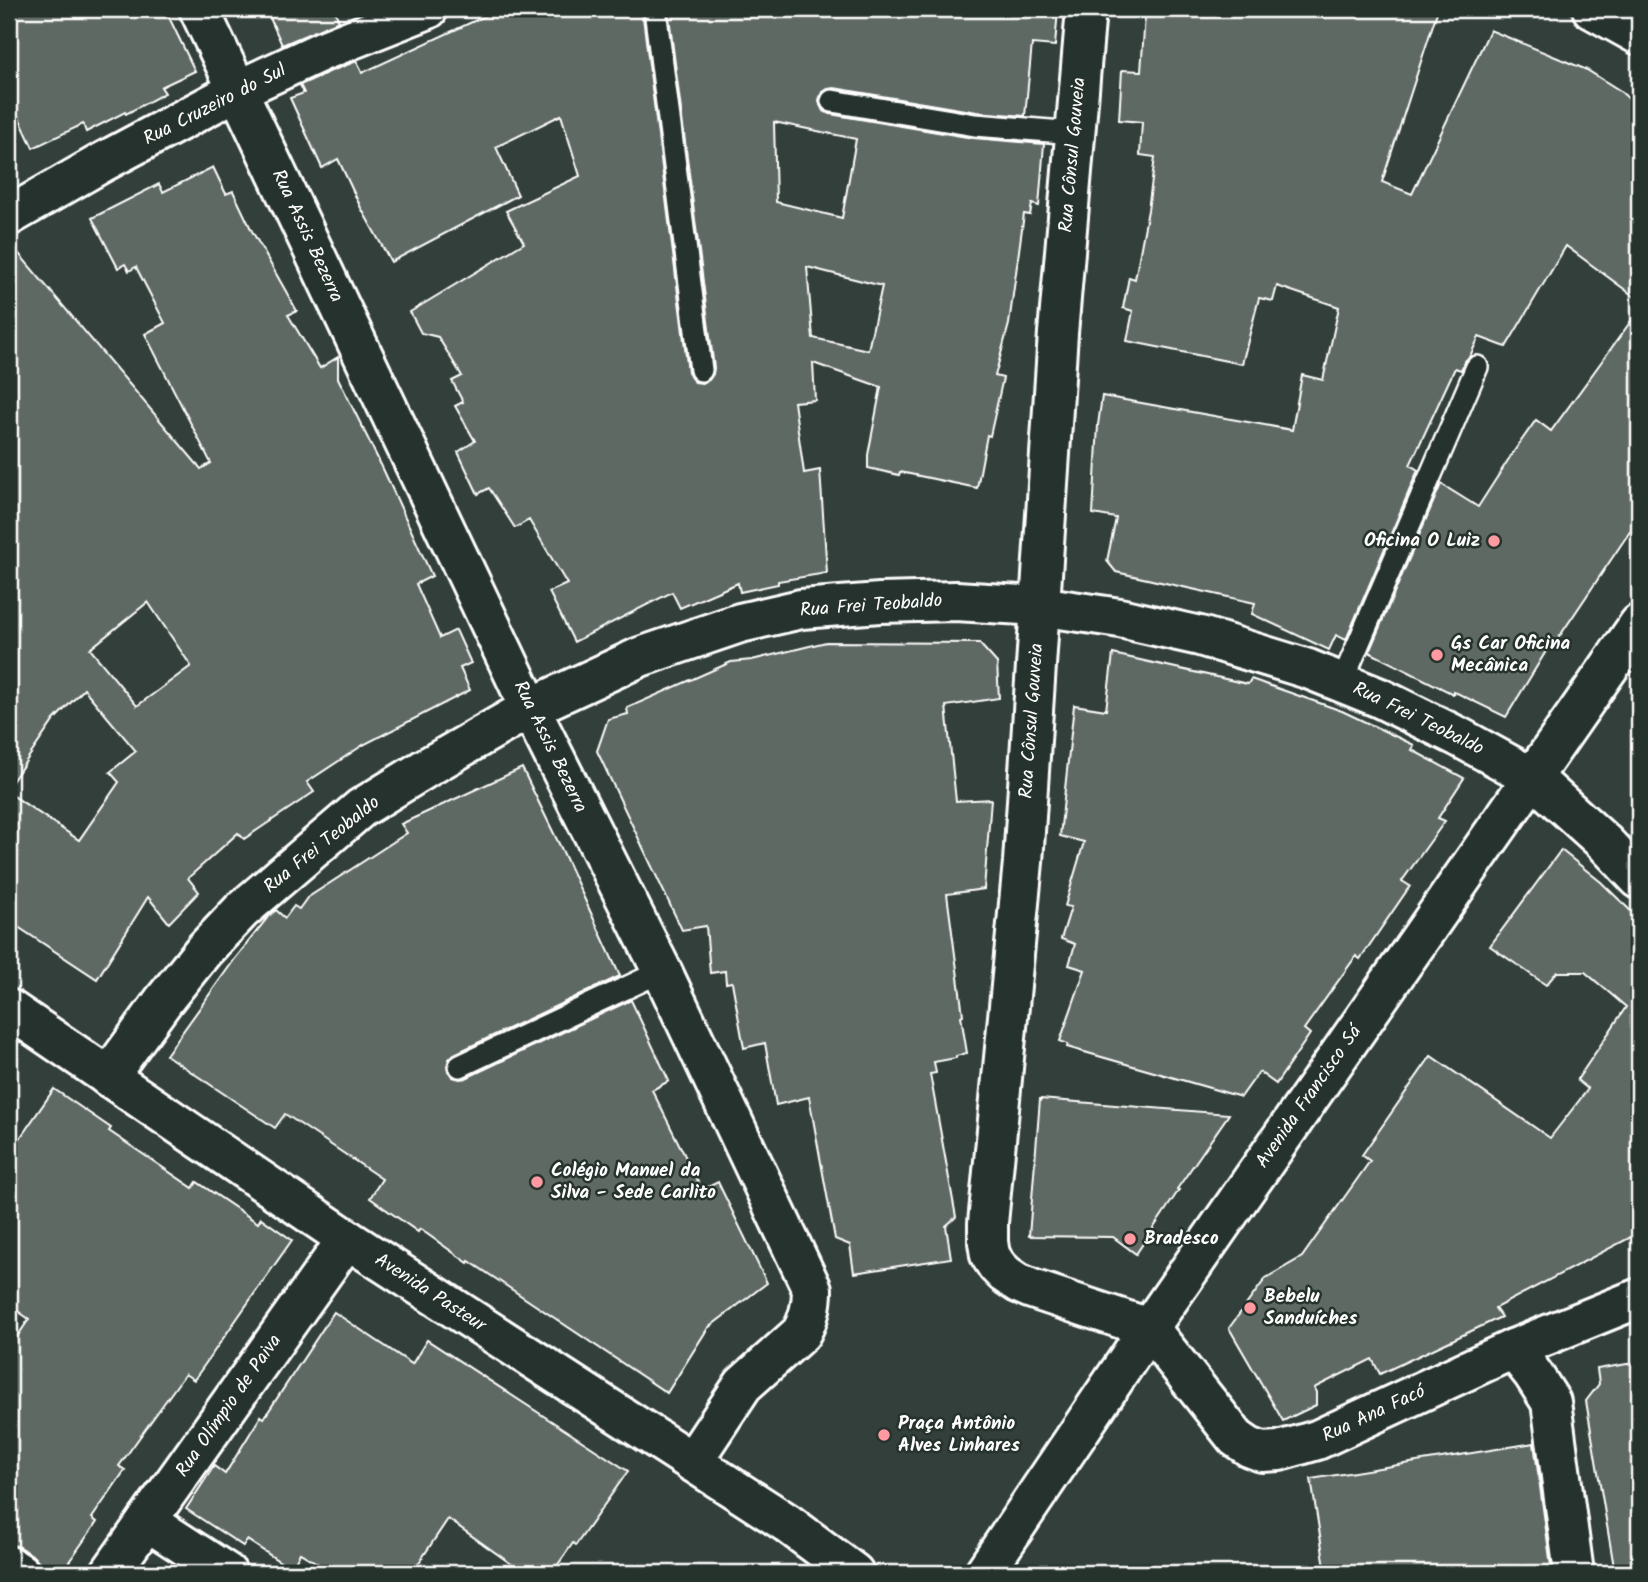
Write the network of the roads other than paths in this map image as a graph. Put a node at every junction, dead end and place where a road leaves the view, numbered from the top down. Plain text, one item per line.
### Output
1 (200, 9) edge
2 (428, 9) edge
3 (655, 9) edge
4 (1086, 9) edge
5 (1592, 9) edge
6 (1639, 35) edge
7 (238, 90) junction
8 (832, 101) dead end
9 (1075, 133) junction
10 (9, 216) edge
11 (1477, 367) dead end
12 (701, 370) dead end
13 (1039, 606) junction
14 (1639, 624) edge
15 (1342, 682) junction
16 (530, 708) junction
17 (1532, 777) junction
18 (1639, 879) edge
19 (662, 971) junction
20 (9, 1009) edge
21 (460, 1066) dead end
22 (108, 1077) junction
23 (348, 1239) junction
24 (1639, 1298) edge
25 (1149, 1328) junction
26 (1513, 1349) junction
27 (692, 1462) junction
28 (147, 1521) junction
29 (9, 1566) edge
30 (20, 1573) edge
31 (110, 1573) edge
32 (227, 1573) edge
33 (854, 1573) edge
34 (984, 1573) edge
35 (1574, 1573) edge

1 - 7 street, Rua Assis Bezerra
2 - 7 street, Rua Cruzeiro do Sul
3 - 12 lane
4 - 9 street, Rua Cônsul Gouveia
5 - 6 street
7 - 10 street, Rua Cruzeiro do Sul
7 - 16 street, Rua Assis Bezerra
8 - 9 lane
9 - 13 street, Rua Cônsul Gouveia
11 - 15 lane
13 - 15 street, Rua Frei Teobaldo
13 - 16 street, Rua Frei Teobaldo
13 - 25 street, Rua Cônsul Gouveia
14 - 17 street, Avenida Francisco Sá
15 - 17 street, Rua Frei Teobaldo
16 - 19 street, Rua Assis Bezerra
16 - 22 street, Rua Frei Teobaldo
17 - 18 street, Rua Frei Teobaldo
17 - 25 street, Avenida Francisco Sá
19 - 21 lane
19 - 27 street, Rua Assis Bezerra
20 - 22 street, Avenida Pasteur
22 - 23 street, Avenida Pasteur
23 - 27 street, Avenida Pasteur
23 - 28 street, Rua Olímpio de Paiva
24 - 26 street, Rua Ana Facó
25 - 26 street, Rua Ana Facó
25 - 34 street, Avenida Francisco Sá
26 - 35 street
27 - 33 street, Avenida Pasteur
28 - 31 street, Rua Olímpio de Paiva
28 - 32 street
29 - 30 street

